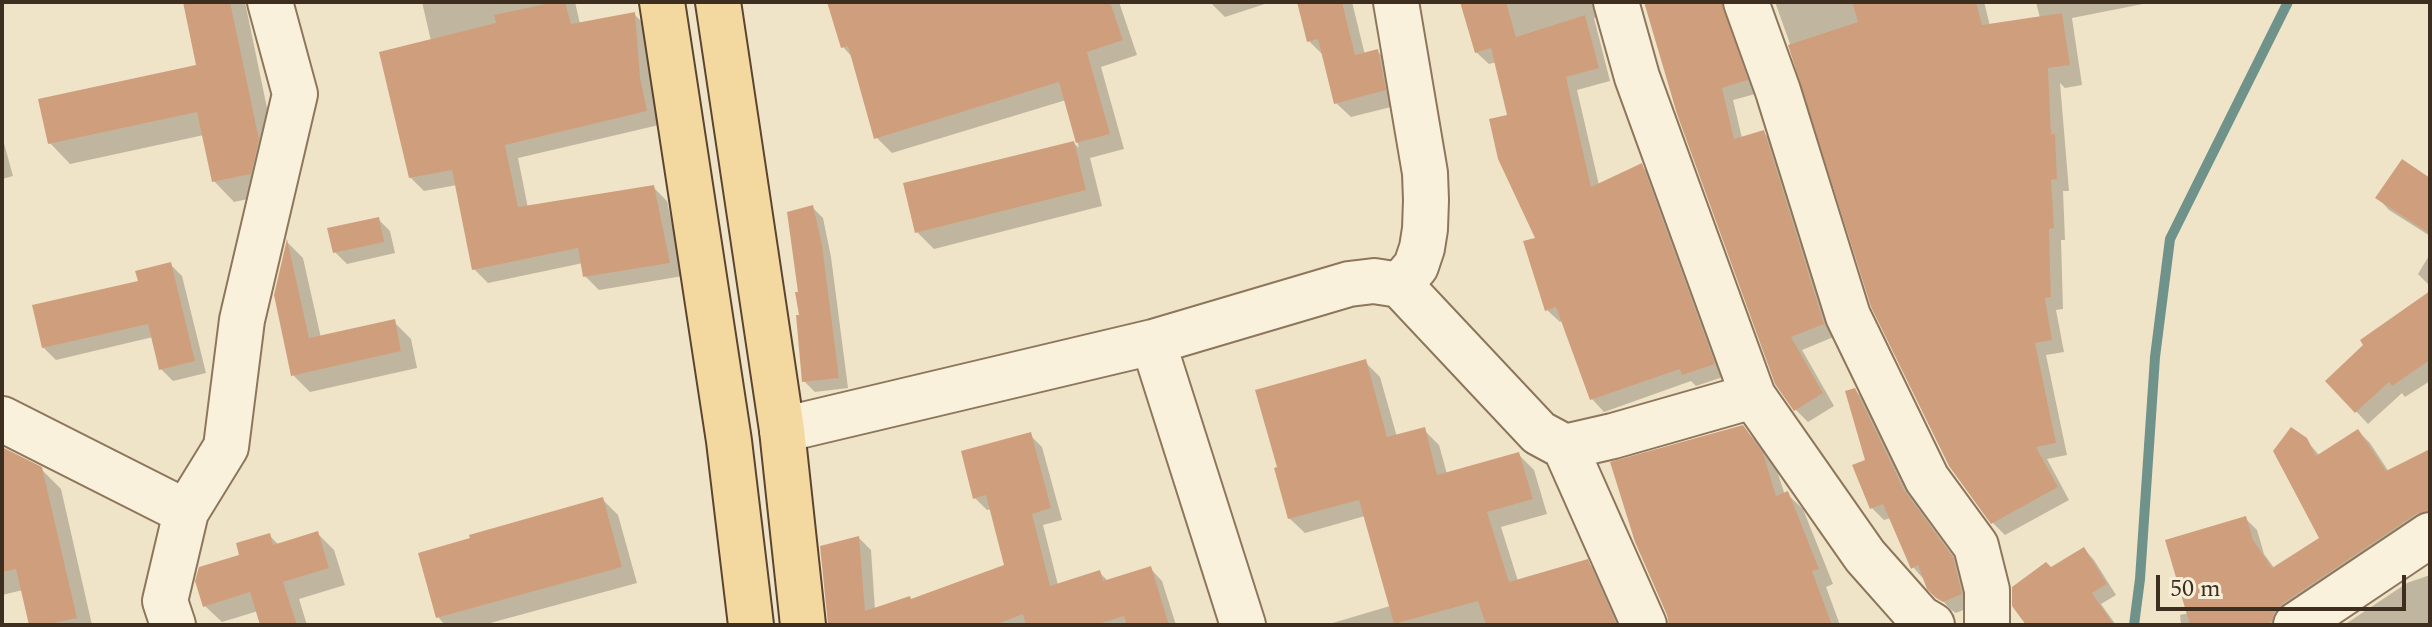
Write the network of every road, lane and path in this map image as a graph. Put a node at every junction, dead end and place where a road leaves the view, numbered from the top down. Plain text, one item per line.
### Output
1 (270, 2) edge
2 (662, 2) edge
3 (718, 2) edge
4 (1396, 2) edge
5 (1616, 2) edge
6 (1746, 2) edge
7 (1400, 285) junction
8 (1153, 342) junction
9 (1753, 396) junction
10 (2, 419) edge
11 (782, 430) junction
12 (1565, 447) junction
13 (186, 512) junction
14 (2430, 535) edge
15 (1923, 623) edge
16 (173, 625) edge
17 (751, 625) edge
18 (803, 625) edge
19 (1243, 625) edge
20 (1644, 625) edge
21 (1987, 625) edge
22 (2296, 625) edge

1 - 13 street
2 - 17 main road
3 - 11 main road
4 - 7 street
5 - 9 street
6 - 21 street
7 - 8 street
7 - 12 street
8 - 11 street
8 - 19 street
9 - 12 street
9 - 15 street
10 - 13 street
11 - 18 main road
12 - 20 street
13 - 16 street
14 - 22 street

